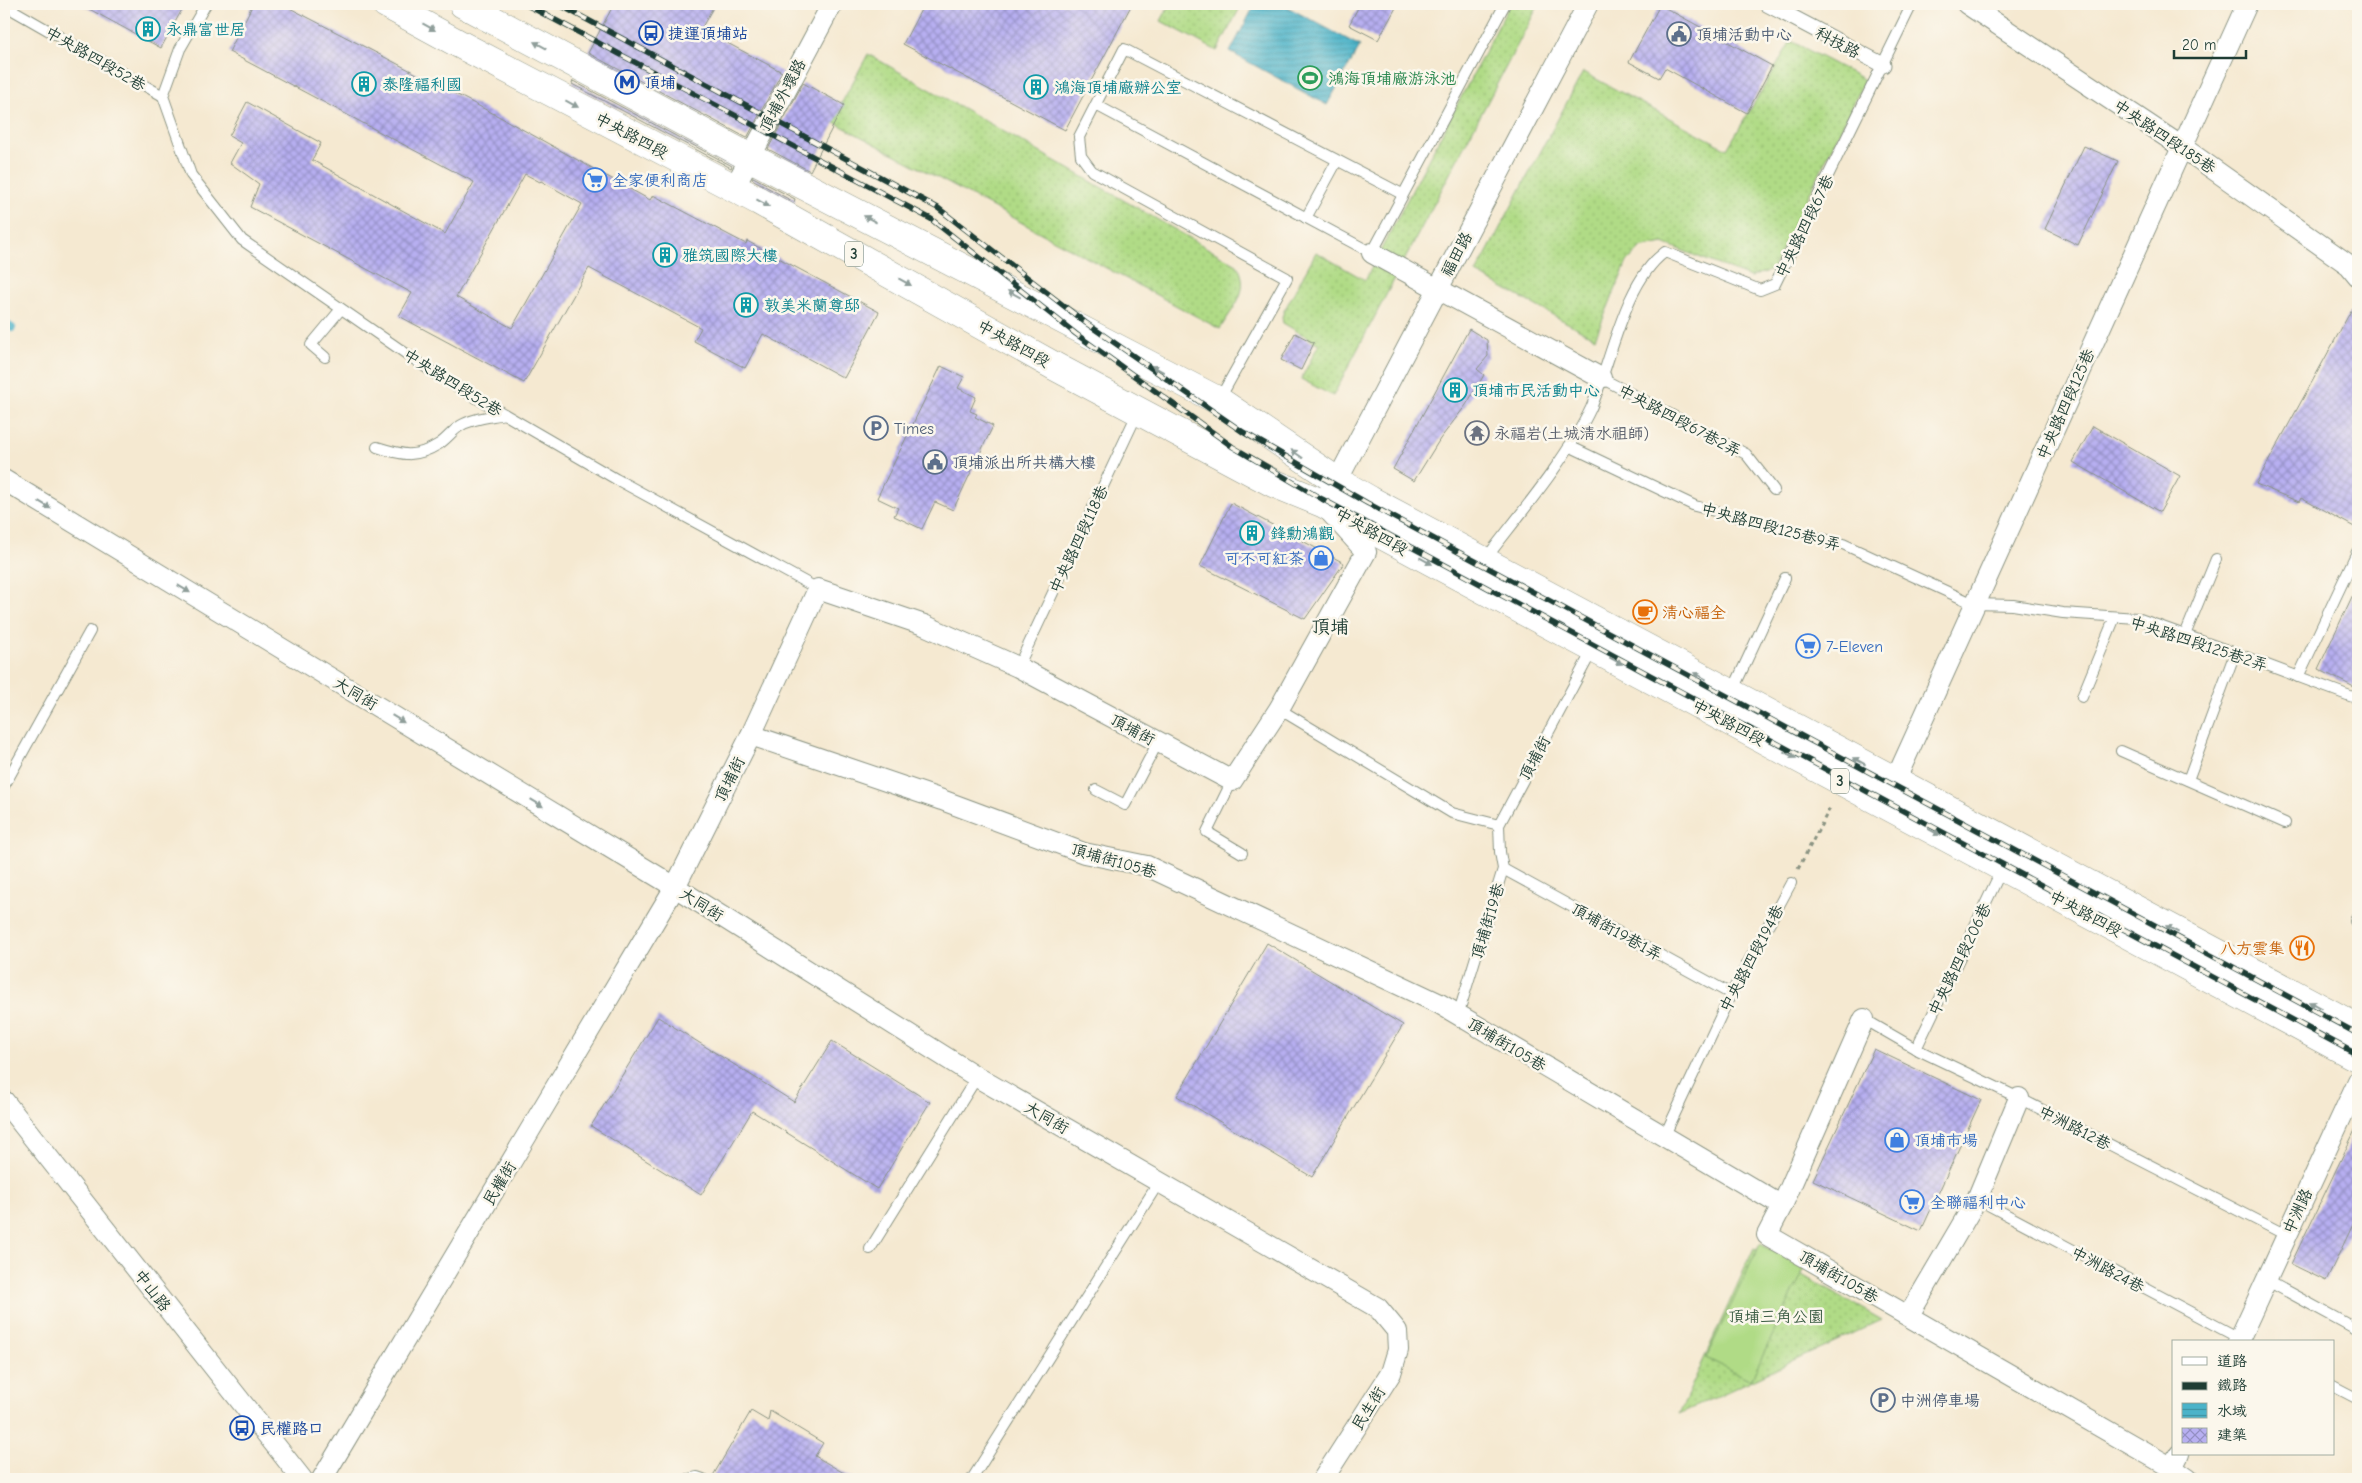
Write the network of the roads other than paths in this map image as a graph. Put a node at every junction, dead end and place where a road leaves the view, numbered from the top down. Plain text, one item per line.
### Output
1 (206, 4) edge
2 (386, 4) edge
3 (463, 4) edge
4 (832, 4) edge
5 (1505, 4) edge
6 (1588, 4) edge
7 (1767, 4) edge
8 (1912, 4) edge
9 (1968, 4) edge
10 (2247, 4) edge
11 (4, 5) edge
12 (1883, 65) junction
13 (163, 96) junction
14 (1096, 105) junction
15 (2182, 147) junction
16 (749, 157) junction
17 (1337, 161) junction
18 (734, 188) junction
19 (1402, 194) junction
20 (1306, 218) junction
21 (1372, 254) junction
22 (2358, 276) edge
23 (1439, 288) junction
24 (341, 309) junction
25 (325, 357) dead end
26 (1601, 378) junction
27 (1219, 401) junction
28 (1138, 411) junction
29 (504, 414) junction
30 (1569, 446) junction
31 (377, 447) dead end
32 (4, 480) edge
33 (1774, 490) dead end
34 (1330, 492) junction
35 (2358, 553) edge
36 (2216, 559) dead end
37 (1484, 562) junction
38 (1785, 578) dead end
39 (818, 589) junction
40 (1974, 604) junction
41 (2115, 617) junction
42 (90, 630) dead end
43 (2185, 635) junction
44 (1599, 638) junction
45 (2235, 653) junction
46 (1018, 667) junction
47 (2298, 677) junction
48 (1732, 692) junction
49 (2082, 697) dead end
50 (2358, 699) edge
51 (1279, 709) junction
52 (751, 734) junction
53 (1158, 742) junction
54 (2121, 751) dead end
55 (1895, 780) junction
56 (2188, 780) junction
57 (1232, 781) junction
58 (4, 786) edge
59 (1096, 790) dead end
60 (1884, 805) junction
61 (2285, 823) dead end
62 (1498, 825) junction
63 (1242, 853) dead end
64 (2008, 857) junction
65 (1503, 869) junction
66 (1791, 883) road end
67 (675, 887) junction
68 (2358, 914) edge
69 (2358, 922) edge
70 (1731, 994) junction
71 (1458, 1015) junction
72 (1864, 1019) joint
73 (2358, 1028) edge
74 (1916, 1049) junction
75 (2358, 1058) edge
76 (977, 1077) junction
77 (2358, 1080) edge
78 (2019, 1098) junction
79 (4, 1101) edge
80 (1664, 1137) junction
81 (1159, 1182) junction
82 (1977, 1200) junction
83 (1782, 1206) junction
84 (2286, 1235) junction
85 (870, 1249) dead end
86 (2266, 1280) junction
87 (1909, 1315) junction
88 (2358, 1330) edge
89 (1396, 1331) joint
90 (2239, 1340) edge
91 (2241, 1340) edge
92 (2334, 1387) edge
93 (2358, 1399) edge
94 (2180, 1467) edge
95 (302, 1479) edge
96 (322, 1479) edge
97 (688, 1479) edge
98 (703, 1479) edge
99 (972, 1479) edge
100 (1323, 1479) edge

1 - 13 lane, 中央路四段52巷
2 -> 18 main road, 中央路四段 / 3
16 -> 3 main road, 中央路四段 / 3
4 - 16 street, 頂埔外環路
5 - 19 lane
6 - 23 street, 福田路
7 - 12 street, 科技路
8 - 12 lane, 中央路四段67巷
9 - 15 street, 中央路四段185巷
10 - 15 street, 中央路四段125巷
11 - 13 lane, 中央路四段52巷
12 - 26 lane, 中央路四段67巷
13 - 24 lane, 中央路四段52巷
14 - 17 lane
14 - 20 lane
14 - 27 lane
15 - 22 street, 中央路四段185巷
15 - 40 street, 中央路四段125巷
16 - 18 street, 頂埔外環路
27 -> 16 main road, 中央路四段 / 3
17 - 19 lane
17 - 20 lane
18 -> 28 main road, 中央路四段 / 3
19 - 21 lane
20 - 21 lane
21 - 23 street
23 - 26 street
23 - 34 street, 福田路
24 - 25 lane
24 - 29 lane, 中央路四段52巷
26 - 30 lane, 中央路四段67巷
26 - 33 lane, 中央路四段67巷2弄
34 -> 27 main road, 中央路四段 / 3
28 - 34 main road, 中央路四段 / 3
28 - 46 lane, 中央路四段118巷
29 - 31 lane
29 - 39 lane, 中央路四段52巷
30 - 37 lane, 中央路四段67巷
30 - 40 lane, 中央路四段125巷9弄
32 -> 67 street, 大同街
34 - 37 main road, 中央路四段 / 3
34 -> 44 main road, 中央路四段 / 3
34 - 51 street
35 - 47 lane
36 - 43 lane
37 - 44 main road, 中央路四段 / 3
38 - 48 lane
39 - 46 street, 頂埔街
39 - 52 street, 頂埔街
40 - 41 lane, 中央路四段125巷2弄
40 - 55 street, 中央路四段125巷
41 - 43 lane, 中央路四段125巷2弄
41 - 49 lane
42 - 58 lane
43 - 45 lane, 中央路四段125巷2弄
48 -> 44 main road, 中央路四段 / 3
44 -> 60 main road, 中央路四段 / 3
44 - 62 lane, 頂埔街
45 - 47 lane, 中央路四段125巷2弄
45 - 56 lane
46 - 53 street, 頂埔街
47 - 50 lane, 中央路四段125巷2弄
55 -> 48 main road, 中央路四段 / 3
51 - 57 street
51 - 62 lane
52 - 67 street, 頂埔街
52 - 71 street, 頂埔街105巷
53 - 57 street, 頂埔街
53 - 59 lane
54 - 56 lane
55 - 60 street, 中央路四段125巷
55 - 64 main road, 中央路四段 / 3
56 - 61 lane
57 - 63 lane
60 -> 64 main road, 中央路四段 / 3
62 - 65 lane, 頂埔街19巷
73 -> 64 main road, 中央路四段 / 3
64 - 74 lane, 中央路四段206巷
64 - 75 main road, 中央路四段 / 3
65 - 70 lane, 頂埔街19巷1弄
65 - 71 lane, 頂埔街19巷
66 - 70 lane, 中央路四段194巷
67 - 76 street, 大同街
67 - 96 street, 民權街
68 - 69 lane
70 - 80 lane, 中央路四段194巷
71 - 80 street, 頂埔街105巷
72 - 74 lane, 中洲路12巷
72 - 83 street
74 - 78 lane, 中洲路12巷
76 - 81 street, 大同街
76 - 85 lane
77 - 84 street, 中洲路
78 - 82 street
78 - 84 lane, 中洲路12巷
79 - 95 street, 中山路
80 - 83 street, 頂埔街105巷
81 - 89 street, 大同街
81 - 99 lane
82 - 87 street
82 - 90 lane, 中洲路24巷
83 - 87 street, 頂埔街105巷
84 - 86 street, 中洲路
86 - 88 lane
86 - 91 street, 中洲路
87 - 94 street, 頂埔街105巷
89 - 100 street, 民生街
92 - 93 lane
97 - 98 lane

